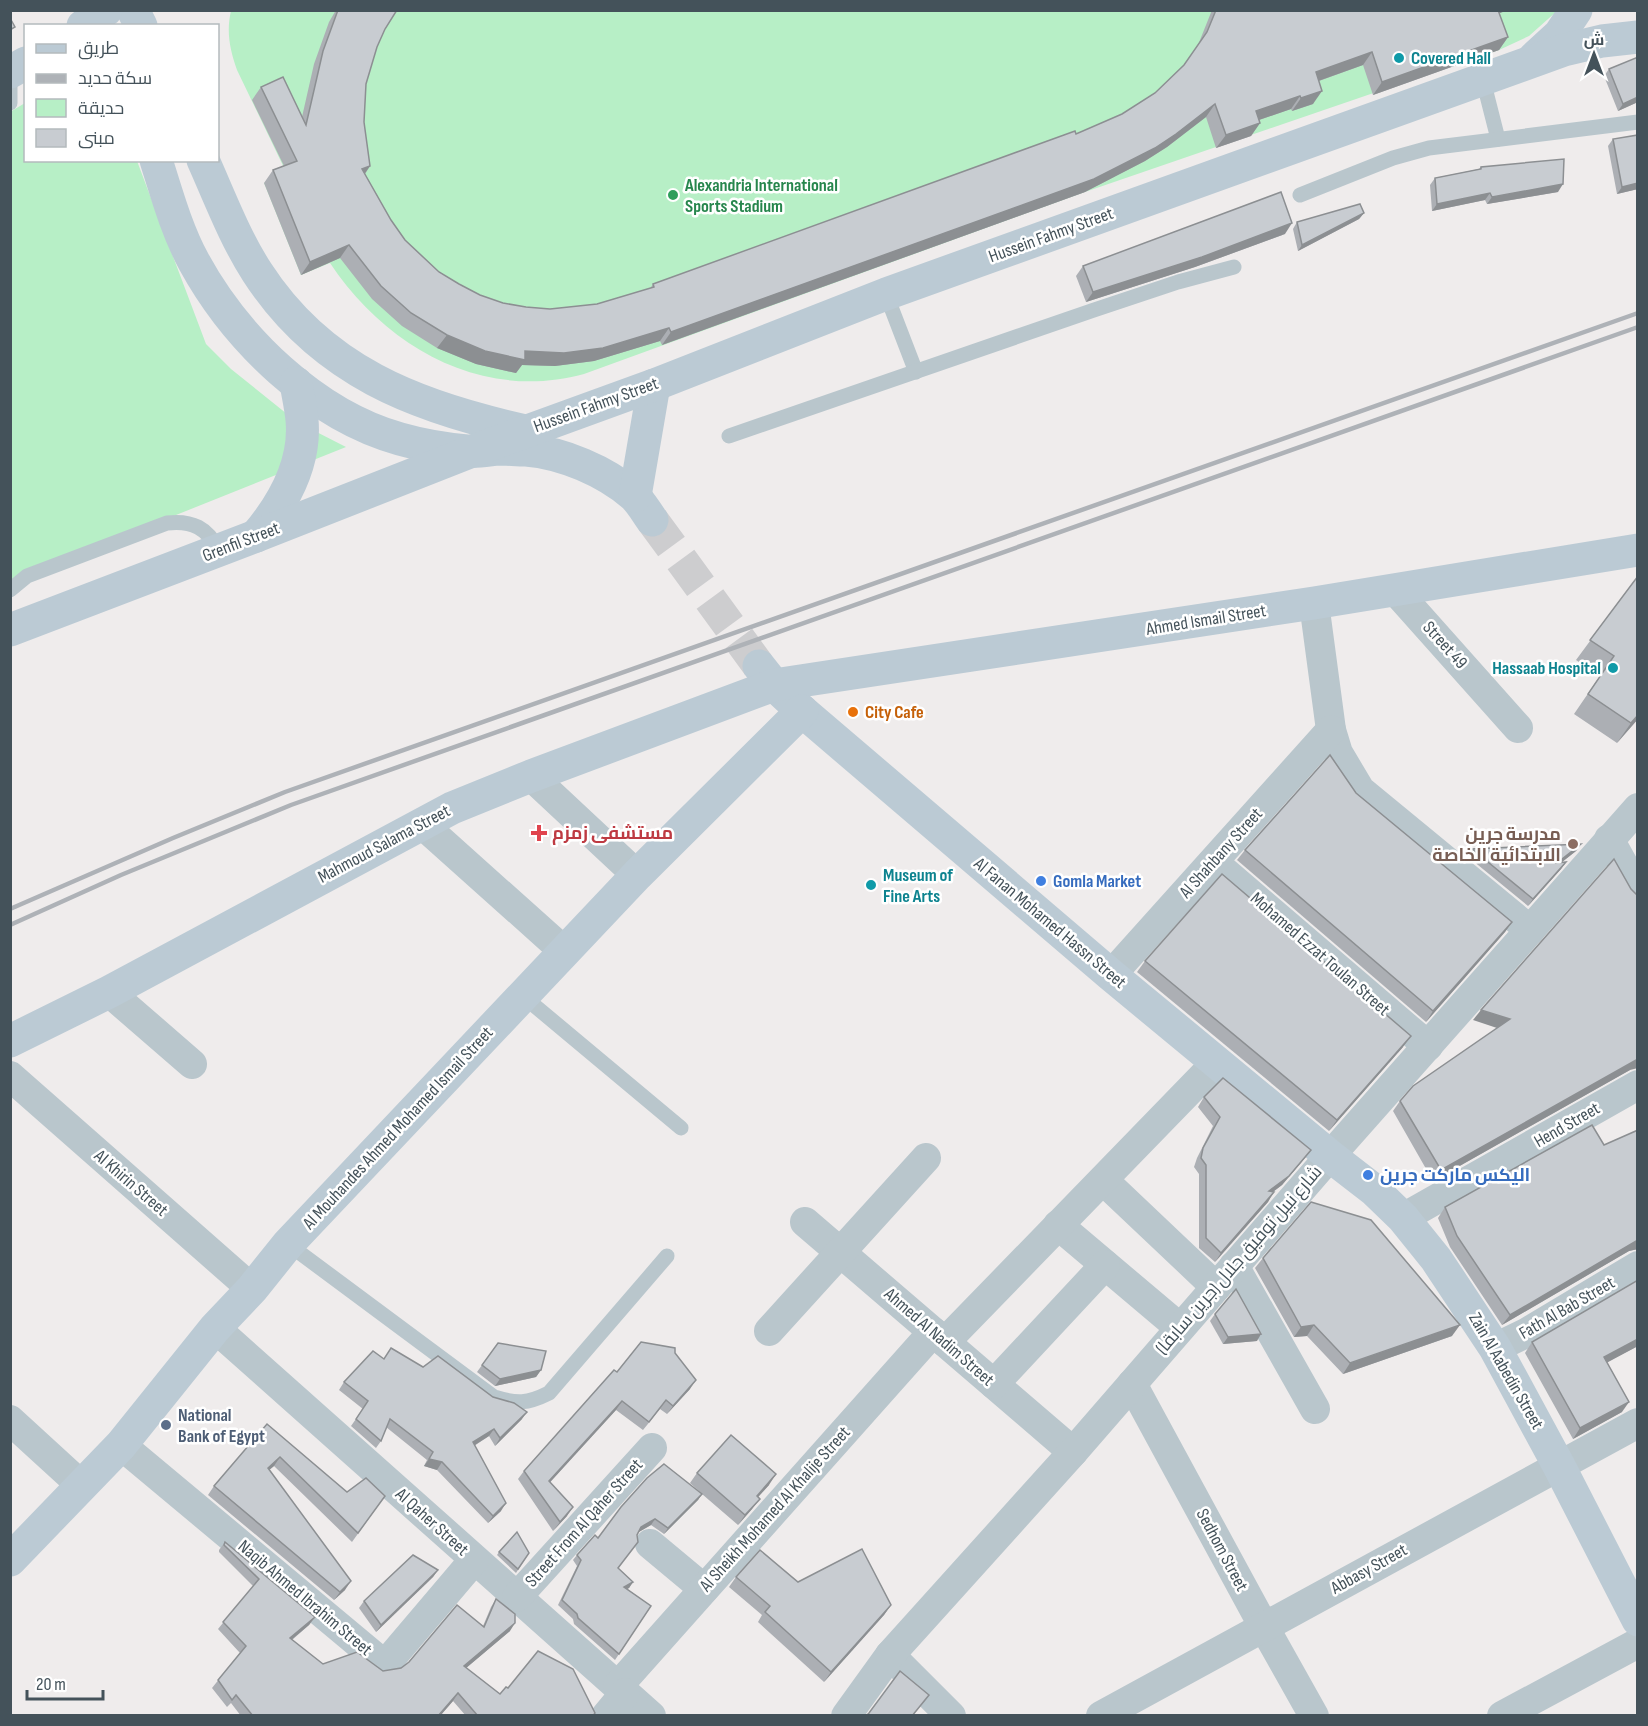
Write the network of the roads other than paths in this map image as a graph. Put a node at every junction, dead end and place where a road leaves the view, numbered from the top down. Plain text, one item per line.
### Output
1 (133, 10) edge
2 (1576, 10) edge
3 (140, 24) edge
4 (1638, 37) edge
5 (1527, 63) junction
6 (24, 64) edge
7 (10, 72) edge
8 (1483, 80) junction
9 (10, 83) edge
10 (10, 103) edge
11 (1638, 122) edge
12 (1498, 139) junction
13 (157, 162) edge
14 (204, 162) edge
15 (1300, 195) dead end
16 (241, 243) junction
17 (194, 261) junction
18 (1234, 267) dead end
19 (886, 294) junction
20 (916, 372) junction
21 (296, 382) junction
22 (654, 385) junction
23 (526, 431) junction
24 (729, 436) dead end
25 (470, 452) junction
26 (256, 536) junction
27 (1638, 550) edge
28 (219, 551) junction
29 (10, 590) edge
30 (1395, 590) junction
31 (1314, 603) junction
32 (10, 630) edge
33 (767, 676) junction
34 (802, 711) junction
35 (1518, 728) dead end
36 (1331, 730) junction
37 (531, 776) junction
38 (1638, 808) edge
39 (422, 824) junction
40 (1610, 839) junction
41 (1213, 862) junction
42 (637, 876) junction
43 (1638, 891) edge
44 (1530, 930) junction
45 (565, 952) junction
46 (1111, 975) junction
47 (110, 992) junction
48 (523, 996) junction
49 (10, 1041) edge
50 (1428, 1046) junction
51 (1216, 1062) junction
52 (192, 1064) dead end
53 (10, 1076) edge
54 (1638, 1085) edge
55 (681, 1128) dead end
56 (1330, 1156) junction
57 (926, 1158) dead end
58 (1103, 1180) junction
59 (1403, 1218) junction
60 (806, 1222) dead end
61 (1058, 1226) junction
62 (288, 1244) junction
63 (841, 1252) junction
64 (667, 1256) dead end
65 (1105, 1265) junction
66 (1638, 1266) edge
67 (1225, 1277) junction
68 (252, 1289) junction
69 (214, 1328) junction
70 (1180, 1328) junction
71 (769, 1331) dead end
72 (939, 1337) junction
73 (1495, 1348) junction
74 (994, 1384) junction
75 (1132, 1384) junction
76 (1316, 1409) dead end
77 (10, 1420) edge
78 (1638, 1423) edge
79 (121, 1445) junction
80 (652, 1448) dead end
81 (1073, 1452) junction
82 (1559, 1466) junction
83 (81, 1485) junction
84 (650, 1544) dead end
85 (10, 1560) edge
86 (474, 1560) junction
87 (704, 1589) junction
88 (517, 1597) junction
89 (1638, 1620) edge
90 (1264, 1627) junction
91 (1638, 1643) edge
92 (890, 1655) junction
93 (621, 1690) junction
94 (606, 1716) edge
95 (651, 1716) edge
96 (846, 1716) edge
97 (951, 1716) edge
98 (1101, 1716) edge
99 (1314, 1716) edge
100 (1502, 1716) edge

1 - 3 street
2 - 5 street
4 - 5 street, Hussein Fahmy Street
5 - 8 street, Hussein Fahmy Street
6 - 7 street
8 - 12 lane
8 - 19 street, Hussein Fahmy Street
9 - 10 lane
11 - 12 lane
12 - 15 lane
13 - 17 street
14 - 16 street
16 - 17 street
16 - 23 street
17 - 21 street
18 - 20 lane
19 - 20 lane
19 - 22 street, Hussein Fahmy Street
20 - 24 lane
21 - 25 street
21 - 26 street
22 - 23 street, Hussein Fahmy Street
22 - 25 street
23 - 25 street, Hussein Fahmy Street
25 - 26 street, Grenfil Street
26 - 28 street, Grenfil Street
27 - 30 street, Ahmed Ismail Street
28 - 29 lane
28 - 32 street, Grenfil Street
30 - 31 street, Ahmed Ismail Street
30 - 35 street, Street 49
31 - 33 street, Ahmed Ismail Street
31 - 36 street
33 - 34 street, Al Fanan Mohamed Hassn Street
33 - 37 street, Mahmoud Salama Street
34 - 42 street, Al Mouhandes Ahmed Mohamed Ismail Street
34 - 46 street, Al Fanan Mohamed Hassn Street
36 - 41 street, Al Shahbany Street
36 - 44 street
37 - 39 street, Mahmoud Salama Street
37 - 42 street
38 - 40 street, شارع نبيل توفيق جلال (جرين سابقا)
39 - 45 street
39 - 47 street, Mahmoud Salama Street
40 - 43 street
40 - 44 street, شارع نبيل توفيق جلال (جرين سابقا)
41 - 46 street, Al Shahbany Street
41 - 50 street, Mohamed Ezzat Toulan Street
42 - 45 street, Al Mouhandes Ahmed Mohamed Ismail Street
44 - 50 street, شارع نبيل توفيق جلال (جرين سابقا)
45 - 48 street, Al Mouhandes Ahmed Mohamed Ismail Street
46 - 51 street, Al Fanan Mohamed Hassn Street
47 - 49 street, Mahmoud Salama Street
47 - 52 street
48 - 55 lane
48 - 62 street, Al Mouhandes Ahmed Mohamed Ismail Street
50 - 56 street, شارع نبيل توفيق جلال (جرين سابقا)
51 - 56 street, Al Fanan Mohamed Hassn Street
51 - 58 street, Al Sheikh Mohamed Al Khalije Street
53 - 68 street, Al Khirin Street
54 - 59 street, Hend Street
56 - 59 street, Zain Al Aabedin Street
56 - 67 street, شارع نبيل توفيق جلال (جرين سابقا)
57 - 63 street
58 - 61 street, Al Sheikh Mohamed Al Khalije Street
58 - 67 street
59 - 73 street, Zain Al Aabedin Street
60 - 63 street, Ahmed Al Nadim Street
61 - 65 street
61 - 72 street, Al Sheikh Mohamed Al Khalije Street
62 - 64 lane
62 - 68 street, Al Mouhandes Ahmed Mohamed Ismail Street
63 - 71 street
63 - 72 street, Ahmed Al Nadim Street
65 - 70 street
65 - 74 street
66 - 73 street, Fath Al Bab Street
67 - 70 street, شارع نبيل توفيق جلال (جرين سابقا)
67 - 76 street
68 - 69 street, Al Mouhandes Ahmed Mohamed Ismail Street
69 - 79 street, Al Mouhandes Ahmed Mohamed Ismail Street
69 - 86 street, Al Qaher Street
70 - 75 street, شارع نبيل توفيق جلال (جرين سابقا)
72 - 74 street, Ahmed Al Nadim Street
72 - 87 street, Al Sheikh Mohamed Al Khalije Street
73 - 82 street, Zain Al Aabedin Street
74 - 81 street, Ahmed Al Nadim Street
75 - 81 street, شارع نبيل توفيق جلال (جرين سابقا)
75 - 90 street, Sedhom Street
77 - 83 street
78 - 82 street, Abbasy Street
79 - 83 street, Al Mouhandes Ahmed Mohamed Ismail Street
79 - 86 street, Naqib Ahmed Ibrahim Street
80 - 88 street, Street From Al Qaher Street
81 - 92 street, شارع نبيل توفيق جلال (جرين سابقا)
82 - 89 street, Zain Al Aabedin Street
82 - 90 street, Abbasy Street
83 - 85 street, Al Mouhandes Ahmed Mohamed Ismail Street
84 - 87 street
86 - 88 street, Al Qaher Street
87 - 93 street, Al Sheikh Mohamed Al Khalije Street
88 - 93 street, Al Qaher Street
90 - 98 street, Abbasy Street
90 - 99 street, Sedhom Street
91 - 100 street
92 - 96 street, شارع نبيل توفيق جلال (جرين سابقا)
92 - 97 street
93 - 94 street, Al Sheikh Mohamed Al Khalije Street
93 - 95 street, Al Qaher Street

